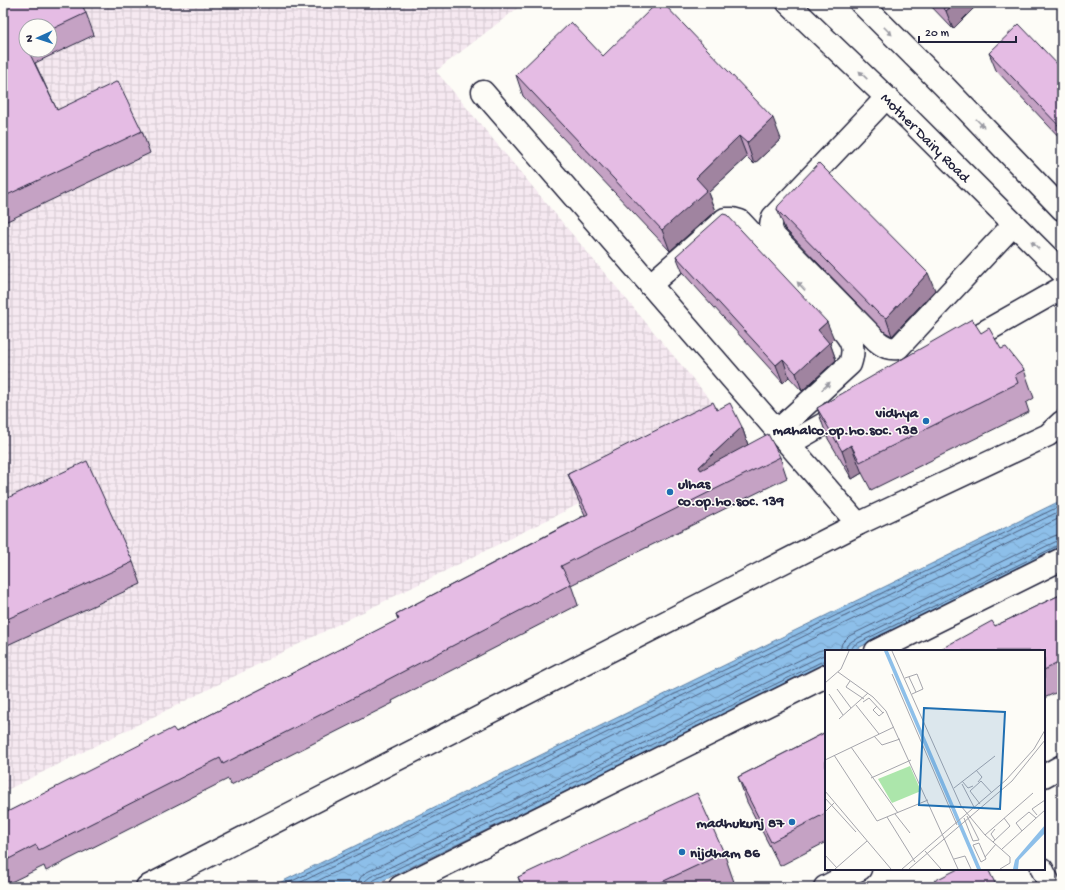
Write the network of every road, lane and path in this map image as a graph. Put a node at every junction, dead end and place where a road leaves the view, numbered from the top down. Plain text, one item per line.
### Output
1 (788, 3) edge
2 (861, 3) edge
3 (483, 92) dead end
4 (886, 98) junction
5 (1062, 209) edge
6 (1014, 224) junction
7 (1062, 272) edge
8 (650, 285) junction
9 (1062, 288) edge
10 (944, 355) edge
11 (862, 402) edge
12 (1062, 422) edge
13 (783, 438) junction
14 (858, 524) junction
15 (1062, 559) edge
16 (878, 650) edge
17 (825, 676) edge
18 (1062, 766) edge
19 (1045, 775) edge
20 (858, 870) edge
21 (1042, 870) edge
22 (147, 887) edge
23 (400, 887) edge
24 (825, 887) edge
25 (1051, 887) edge

4 -> 1 street, Mother Dairy Road
2 -> 5 street
3 - 8 street
4 - 6 street, Mother Dairy Road
4 - 6 street
7 -> 6 street, Mother Dairy Road
8 - 13 street
13 -> 8 street
9 - 10 street
11 - 13 street
12 - 14 street
13 - 14 street
14 - 22 street
15 - 16 street
17 - 23 street
18 - 19 street
20 - 24 street
21 - 25 street

